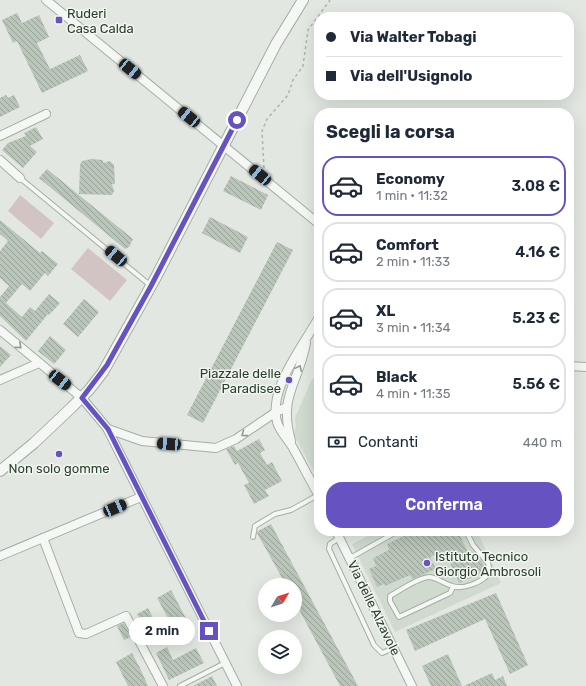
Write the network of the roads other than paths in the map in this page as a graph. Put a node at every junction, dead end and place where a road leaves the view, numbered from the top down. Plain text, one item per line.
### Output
1 (46, 0) edge
2 (303, 0) edge
3 (46, 114) dead end
4 (0, 136) edge
5 (224, 146) junction
6 (0, 160) edge
7 (20, 178) joint
8 (314, 220) edge
9 (151, 286) junction
10 (314, 326) edge
11 (0, 330) edge
12 (307, 339) junction
13 (39, 363) junction
14 (574, 366) edge
15 (586, 367) edge
16 (0, 380) edge
17 (82, 398) junction
18 (287, 407) junction
19 (276, 412) junction
20 (108, 429) junction
21 (292, 446) junction
22 (0, 471) edge
23 (314, 486) edge
24 (314, 496) edge
25 (141, 497) junction
26 (337, 536) edge
27 (339, 536) edge
28 (389, 536) edge
29 (468, 536) edge
30 (253, 537) dead end
31 (43, 538) junction
32 (0, 556) edge
33 (350, 558) junction
34 (453, 587) junction
35 (394, 648) junction
36 (225, 663) junction
37 (162, 686) edge
38 (180, 686) edge
39 (237, 686) edge
40 (412, 686) edge

1 - 5 street
2 - 5 street
3 - 4 street
5 - 8 street
5 - 9 street
6 - 7 street
7 - 9 lane
9 - 17 street
10 - 12 street
11 -> 13 street
18 -> 12 street
12 - 19 street
13 - 16 street
13 - 17 street
14 - 15 street
17 - 20 street
17 - 22 street
18 - 19 street
18 - 21 street
19 -> 20 street
19 - 21 street
20 - 25 street
21 - 23 street
24 - 30 lane
25 - 31 street
25 - 36 street
26 - 35 lane
27 - 33 street, Via delle Alzavole
28 - 33 lane
29 - 34 lane
31 - 32 street
31 - 37 street
33 - 35 street, Via delle Alzavole
34 - 34 lane
35 - 40 street, Via delle Alzavole
36 - 38 lane
36 - 39 street

